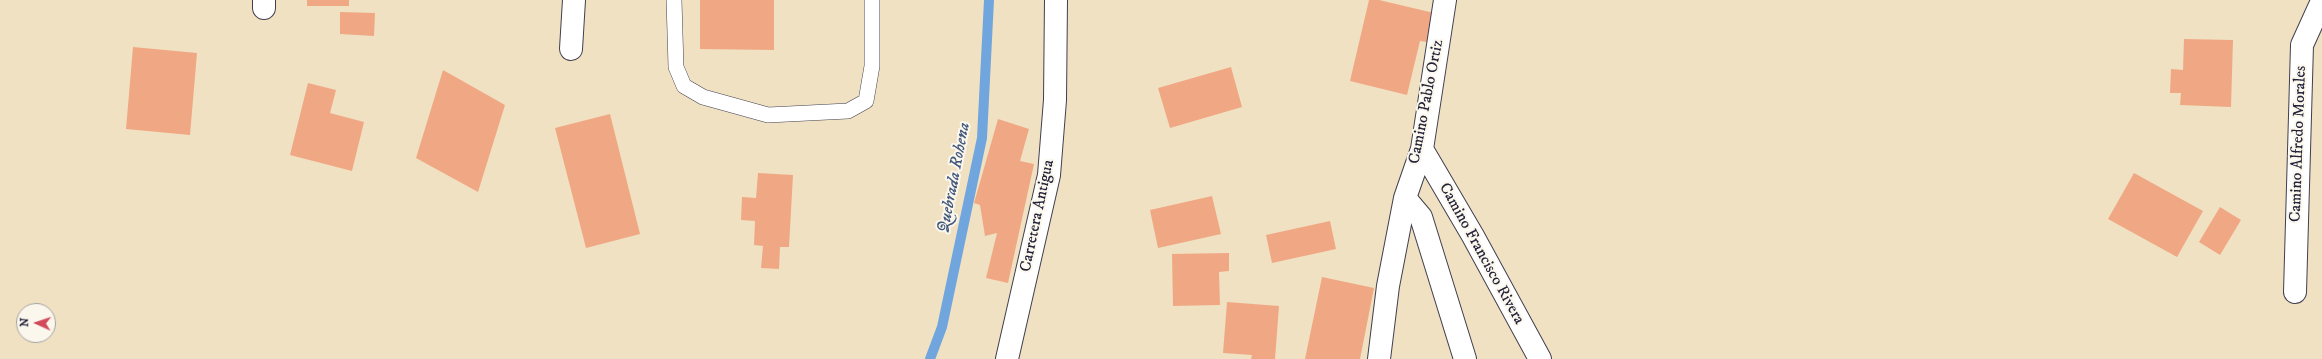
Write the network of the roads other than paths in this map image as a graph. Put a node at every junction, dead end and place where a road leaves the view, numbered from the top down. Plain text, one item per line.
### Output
1 (574, 0) edge
2 (674, 0) edge
3 (872, 0) edge
4 (1056, 0) edge
5 (1445, 0) edge
6 (2322, 1) edge
7 (571, 49) dead end
8 (1422, 149) junction
9 (1405, 198) junction
10 (2295, 292) dead end
11 (1007, 359) edge
12 (1379, 359) edge
13 (1465, 359) edge
14 (1540, 359) edge

1 - 7 street
2 - 3 lane
4 - 11 street, Carretera Antigua
5 - 8 street, Camino Pablo Ortiz
6 - 10 street, Camino Alfredo Morales
8 - 9 street, Camino Pablo Ortiz
8 - 14 street, Camino Francisco Rivera
9 - 12 street, Camino Pablo Ortiz
9 - 13 street

